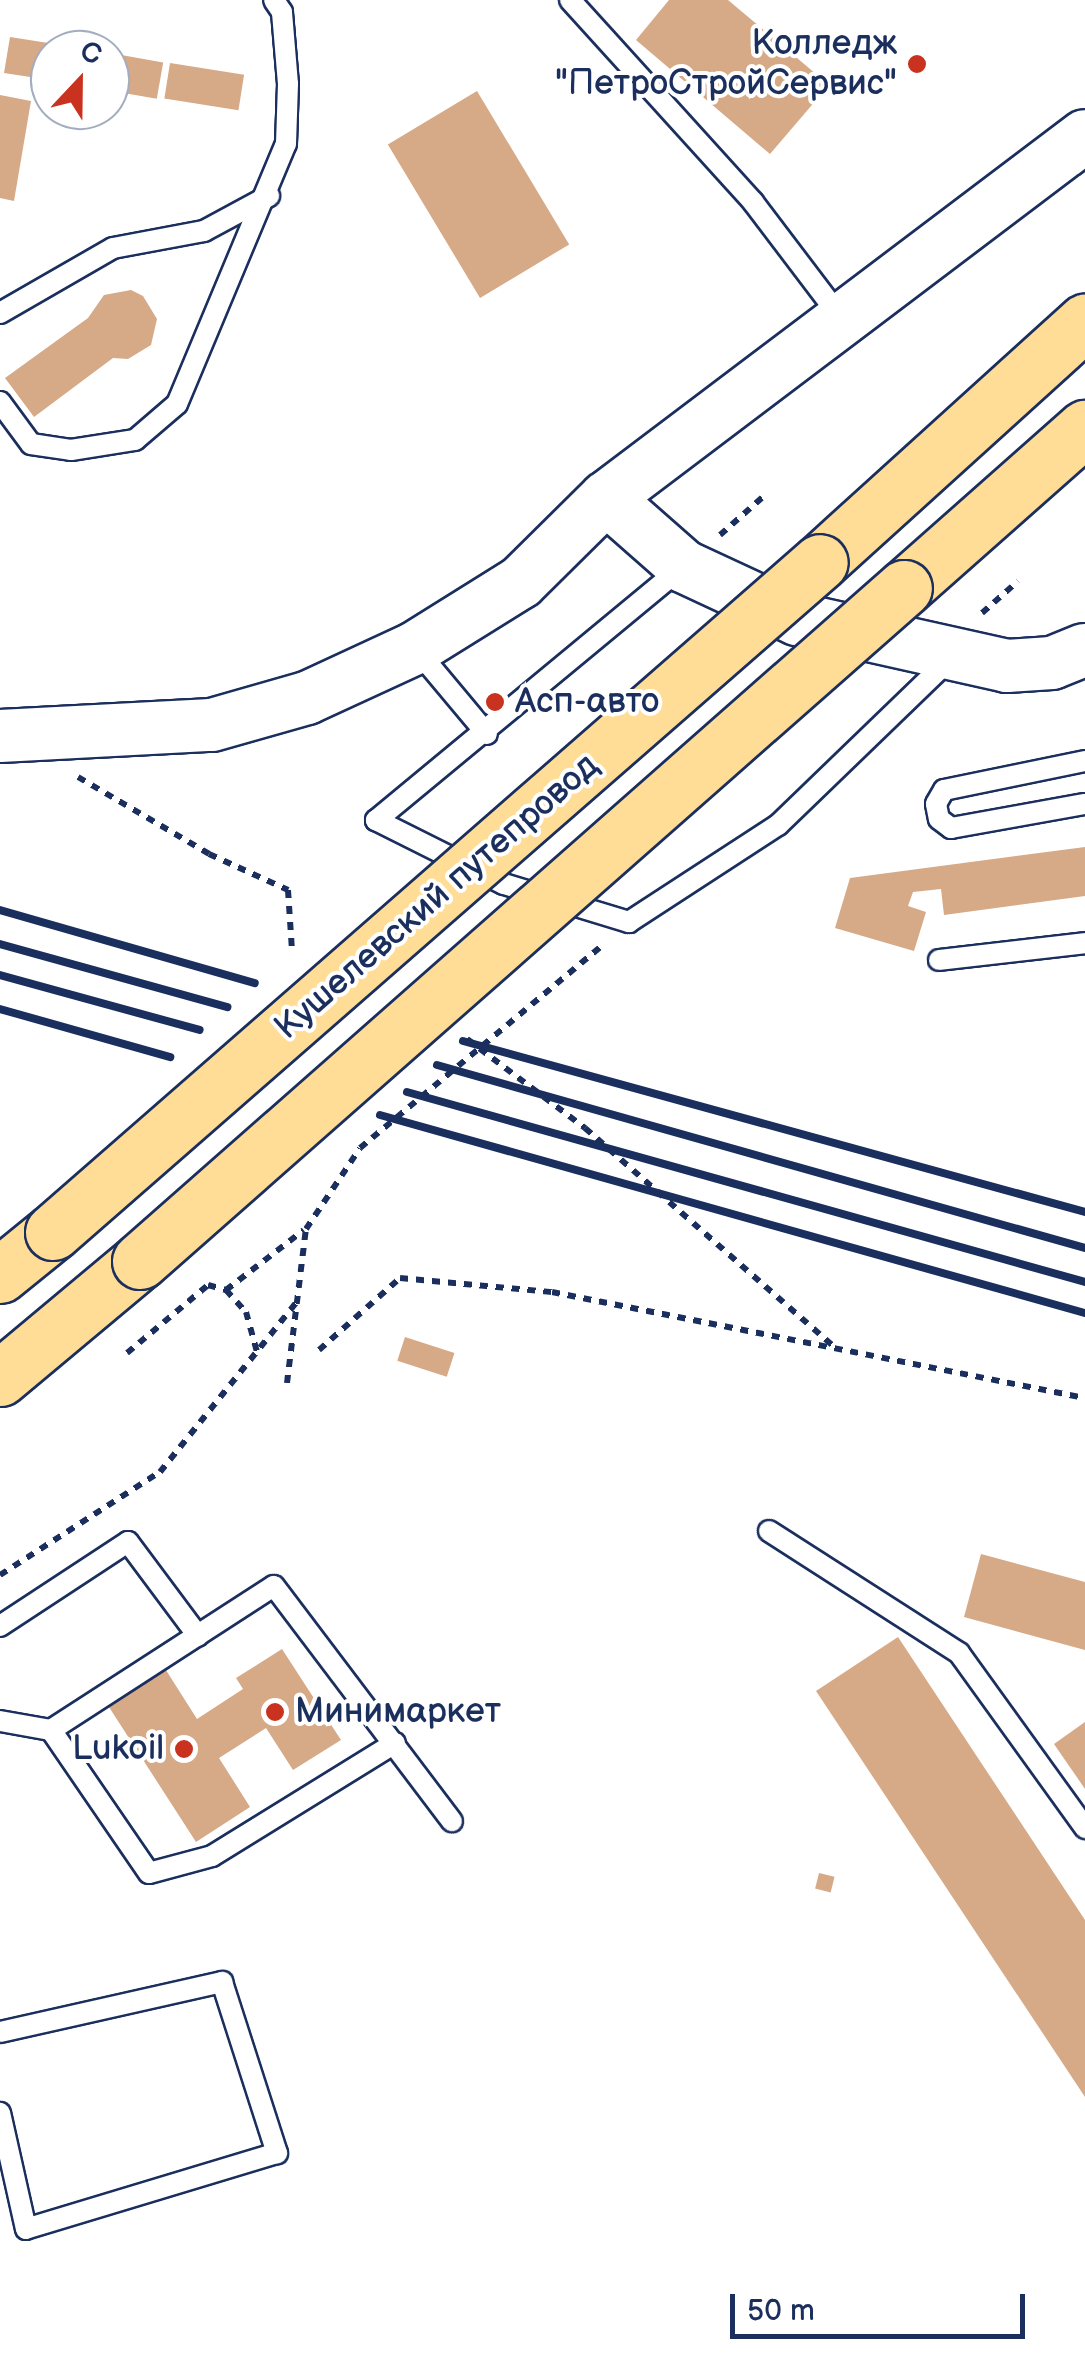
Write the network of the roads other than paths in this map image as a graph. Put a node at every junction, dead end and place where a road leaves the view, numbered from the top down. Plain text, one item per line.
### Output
1 (274, 0) edge
2 (570, 0) edge
3 (1085, 136) edge
4 (269, 196) junction
5 (0, 314) edge
6 (843, 320) junction
7 (1085, 322) edge
8 (0, 402) edge
9 (1085, 428) edge
10 (606, 498) junction
11 (698, 553) junction
12 (415, 648) junction
13 (1085, 650) edge
14 (954, 656) junction
15 (0, 706) edge
16 (487, 734) junction
17 (0, 736) edge
18 (1085, 761) edge
19 (1085, 804) edge
20 (1085, 943) edge
21 (939, 960) dead end
22 (0, 1275) edge
23 (0, 1378) edge
24 (769, 1531) dead end
25 (0, 1626) edge
26 (198, 1636) junction
27 (0, 1722) edge
28 (51, 1730) junction
29 (394, 1744) junction
30 (452, 1821) dead end
31 (1085, 1828) edge
32 (0, 2032) edge
33 (0, 2113) edge

1 - 4 lane
2 - 6 lane
3 - 6 main road
4 - 5 lane
4 - 8 lane
6 - 10 main road
7 - 22 main road, Кушелевский путепровод, bridge
9 - 23 main road, bridge
10 - 11 main road
10 - 12 main road
10 - 15 main road
11 - 14 main road
11 - 16 lane
12 - 16 lane
12 - 17 main road
13 - 14 main road
14 - 16 lane
18 - 19 lane
20 - 21 lane
24 - 31 lane
25 - 26 lane
26 - 28 lane
26 - 29 lane
27 - 28 lane
28 - 29 lane
29 - 30 lane
32 - 33 lane

